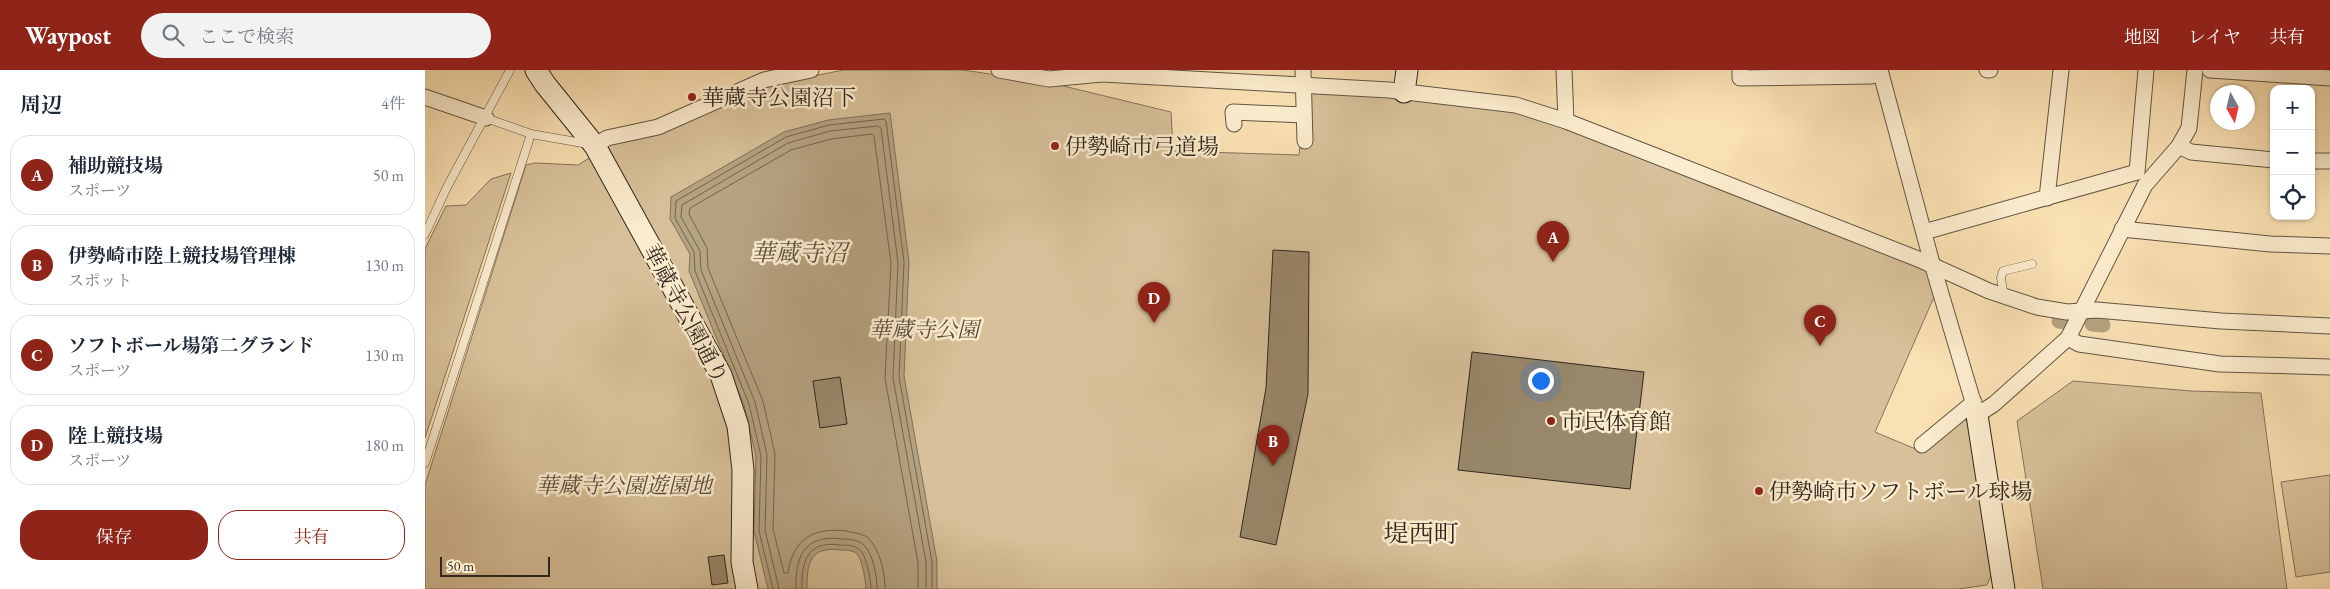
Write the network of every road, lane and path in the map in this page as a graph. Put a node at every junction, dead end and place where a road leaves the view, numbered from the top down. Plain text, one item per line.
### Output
1 (511, 70) edge
2 (537, 70) edge
3 (999, 70) edge
4 (1407, 70) edge
5 (1564, 70) edge
6 (1739, 70) edge
7 (2061, 70) edge
8 (2146, 70) edge
9 (2195, 70) edge
10 (2209, 70) edge
11 (804, 71) edge
12 (1881, 72) edge
13 (1050, 74) edge
14 (1303, 77) edge
15 (2330, 78) edge
16 (1395, 84) edge
17 (425, 97) edge
18 (1304, 115) junction
19 (486, 118) junction
20 (1566, 121) junction
21 (1234, 124) dead end
22 (531, 134) junction
23 (1305, 141) dead end
24 (595, 146) junction
25 (2179, 146) junction
26 (2270, 160) edge
27 (2315, 161) edge
28 (2330, 161) edge
29 (2047, 198) junction
30 (2122, 229) junction
31 (1924, 232) junction
32 (425, 234) edge
33 (2330, 246) edge
34 (2032, 264) dead end
35 (1933, 267) junction
36 (2004, 297) junction
37 (2083, 312) junction
38 (2330, 326) edge
39 (2068, 338) junction
40 (2330, 367) edge
41 (1976, 409) junction
42 (1922, 445) dead end
43 (425, 463) edge
44 (747, 589) edge
45 (2005, 589) edge

1 - 19 lane
2 - 24 street, 華蔵寺公園通り
3 - 13 street
4 - 16 street
5 - 20 street
6 - 12 street
7 - 29 street
8 - 29 street
9 - 25 street
10 - 15 street
11 - 24 street
12 - 31 street
13 - 14 street
14 - 16 street
14 - 18 street
16 - 20 street
17 - 19 street
18 - 21 street
18 - 23 street
19 - 22 lane
19 - 32 lane
20 - 35 street
22 - 24 lane
22 - 43 lane
24 - 44 street, 華蔵寺公園通り
25 - 26 street
25 - 30 street
27 - 28 street
29 - 31 street
30 - 33 street
30 - 37 street
31 - 35 street
34 - 36 lane
35 - 36 street
35 - 41 street
36 - 37 street
37 - 38 street
37 - 39 street
39 - 40 street
39 - 41 street
41 - 42 street
41 - 45 street

